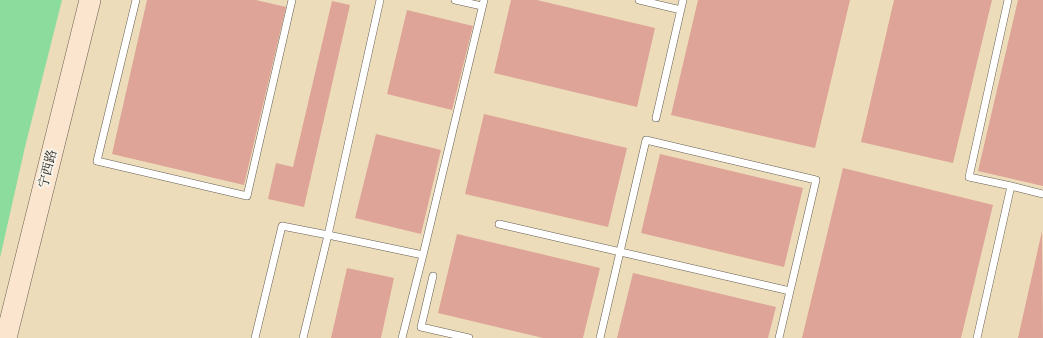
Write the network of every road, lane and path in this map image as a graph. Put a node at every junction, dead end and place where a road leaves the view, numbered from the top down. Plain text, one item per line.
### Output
1 (90, 0) edge
2 (136, 0) edge
3 (292, 0) edge
4 (380, 0) edge
5 (455, 0) edge
6 (639, 0) edge
7 (683, 0) edge
8 (1008, 0) edge
9 (483, 3) edge
10 (681, 10) junction
11 (656, 118) dead end
12 (1011, 186) junction
13 (1043, 194) edge
14 (499, 224) dead end
15 (328, 234) junction
16 (620, 252) junction
17 (423, 255) junction
18 (433, 276) dead end
19 (790, 292) junction
20 (6, 338) edge
21 (255, 338) edge
22 (303, 338) edge
23 (402, 338) edge
24 (469, 338) edge
25 (600, 338) edge
26 (779, 338) edge
27 (977, 338) edge

1 - 20 main road, 宁西路
2 - 3 lane
4 - 15 lane
5 - 9 lane
6 - 10 lane
7 - 10 lane
8 - 12 lane
9 - 17 lane
10 - 11 lane
12 - 13 lane
12 - 27 lane
14 - 16 lane
15 - 17 lane
15 - 21 lane
15 - 22 lane
16 - 19 lane
16 - 19 lane
16 - 25 lane
17 - 23 lane
18 - 24 lane
19 - 26 lane

